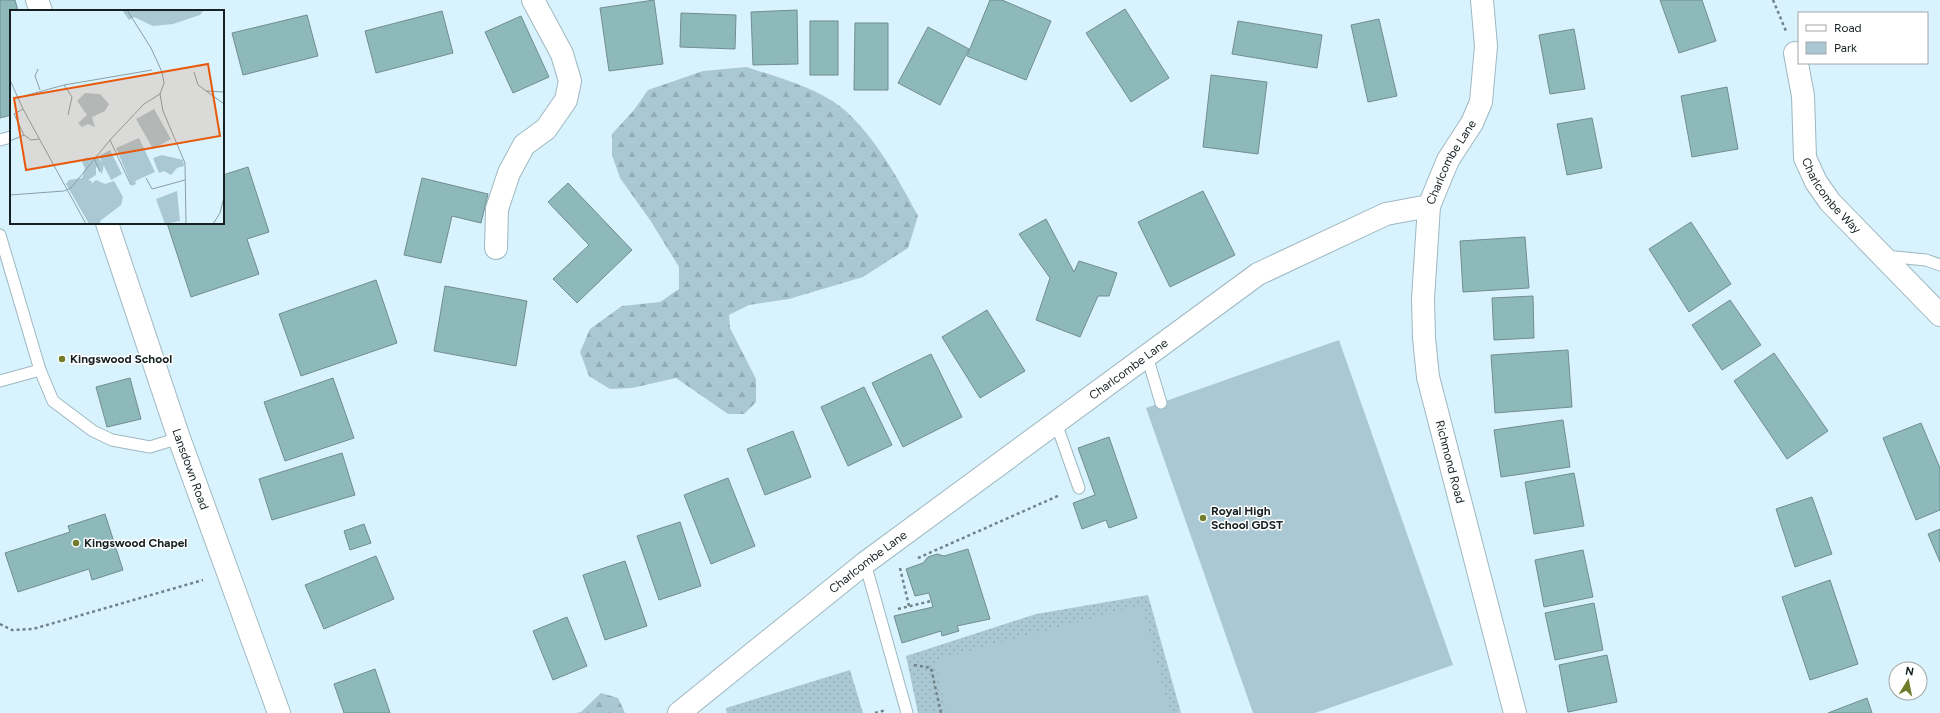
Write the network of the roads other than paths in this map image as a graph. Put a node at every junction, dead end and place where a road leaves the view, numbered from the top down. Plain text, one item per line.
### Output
1 (37, 0) edge
2 (533, 0) edge
3 (1482, 0) edge
4 (41, 10) edge
5 (1795, 53) road end
6 (10, 137) edge
7 (0, 140) edge
8 (1429, 206) junction
9 (107, 224) edge
10 (0, 235) edge
11 (496, 248) dead end
12 (1882, 256) junction
13 (1940, 265) edge
14 (1940, 315) edge
15 (1147, 356) junction
16 (40, 370) junction
17 (0, 381) edge
18 (1161, 403) dead end
19 (1056, 422) junction
20 (179, 438) junction
21 (1079, 488) dead end
22 (865, 563) junction
23 (279, 713) edge
24 (679, 713) edge
25 (907, 713) edge
26 (1515, 713) edge

1 - 4 street
2 - 11 street
3 - 8 street, Charlcombe Lane
5 - 12 street, Charlcombe Way
6 - 7 lane
8 - 15 street, Charlcombe Lane
8 - 26 street, Richmond Road
9 - 20 street, Lansdown Road
10 - 16 lane
12 - 13 lane
12 - 14 street, Charlcombe Way
15 - 18 lane
15 - 19 street, Charlcombe Lane
16 - 17 lane
16 - 20 lane
19 - 21 lane
19 - 22 street, Charlcombe Lane
20 - 23 street, Lansdown Road
22 - 24 street, Charlcombe Lane
22 - 25 lane

